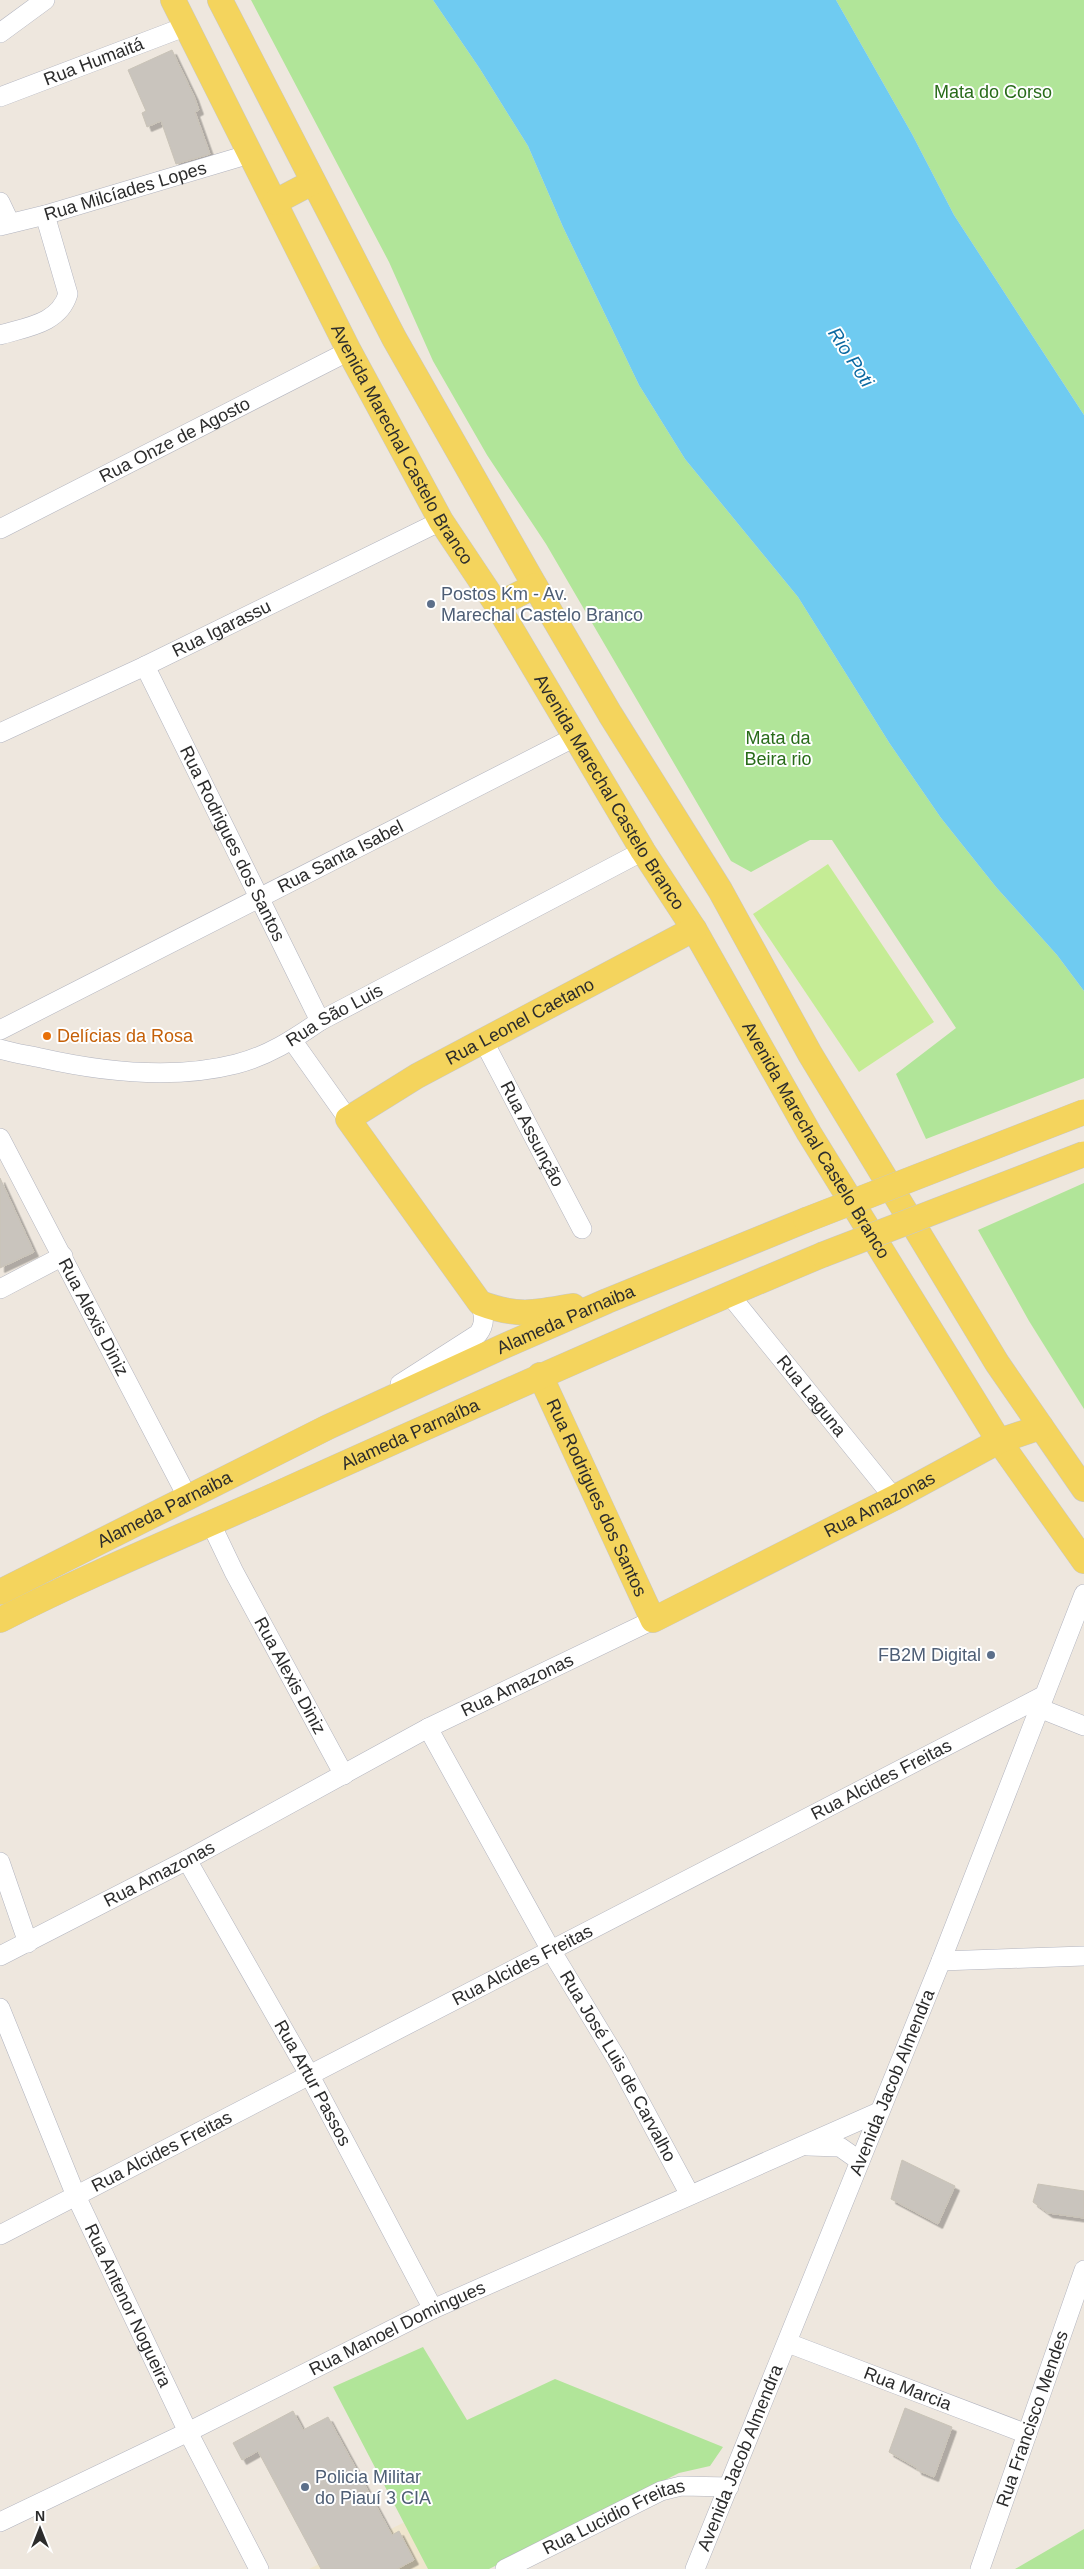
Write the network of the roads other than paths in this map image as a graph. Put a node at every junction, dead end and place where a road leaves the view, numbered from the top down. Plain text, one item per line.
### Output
1 (45, 0) edge
2 (173, 0) edge
3 (220, 0) edge
4 (187, 26) junction
5 (0, 33) edge
6 (0, 97) edge
7 (250, 154) junction
8 (313, 182) junction
9 (0, 202) edge
10 (275, 202) junction
11 (45, 215) junction
12 (5, 224) edge
13 (0, 335) edge
14 (349, 351) junction
15 (441, 521) junction
16 (0, 529) edge
17 (536, 586) junction
18 (497, 605) junction
19 (146, 666) junction
20 (0, 733) edge
21 (575, 737) junction
22 (643, 851) junction
23 (258, 897) junction
24 (694, 929) junction
25 (320, 1021) junction
26 (0, 1030) edge
27 (292, 1040) junction
28 (483, 1040) junction
29 (0, 1048) edge
30 (1084, 1112) edge
31 (846, 1113) junction
32 (348, 1118) junction
33 (809, 1133) junction
34 (0, 1138) edge
35 (1084, 1154) edge
36 (582, 1229) dead end
37 (63, 1256) junction
38 (0, 1289) edge
39 (729, 1294) junction
40 (607, 1301) junction
41 (480, 1303) junction
42 (540, 1375) junction
43 (328, 1427) junction
44 (1041, 1427) junction
45 (999, 1441) junction
46 (1084, 1489) edge
47 (188, 1498) junction
48 (894, 1498) junction
49 (211, 1524) junction
50 (1084, 1561) edge
51 (0, 1592) edge
52 (1084, 1594) edge
53 (0, 1620) edge
54 (653, 1620) junction
55 (1041, 1702) junction
56 (1084, 1726) edge
57 (428, 1728) junction
58 (344, 1775) junction
59 (187, 1860) junction
60 (0, 1862) edge
61 (28, 1943) junction
62 (552, 1952) junction
63 (0, 1956) edge
64 (1084, 1956) edge
65 (942, 1961) junction
66 (0, 2008) edge
67 (310, 2076) junction
68 (879, 2112) junction
69 (801, 2146) junction
70 (860, 2161) junction
71 (76, 2196) junction
72 (690, 2196) junction
73 (0, 2235) edge
74 (1084, 2270) edge
75 (433, 2309) junction
76 (788, 2343) junction
77 (188, 2432) junction
78 (1027, 2434) junction
79 (728, 2488) junction
80 (0, 2522) edge
81 (259, 2569) edge
82 (505, 2569) edge
83 (695, 2569) edge
84 (980, 2569) edge

1 - 5 street
2 - 4 main road, Avenida Marechal Castelo Branco
3 - 8 main road
4 - 6 street, Rua Humaitá
4 - 7 main road, Avenida Marechal Castelo Branco
7 - 10 main road, Avenida Marechal Castelo Branco
7 - 11 street, Rua Milcíades Lopes
8 - 10 main road
8 - 17 main road
9 - 12 street
10 - 14 main road, Avenida Marechal Castelo Branco
11 - 12 street, Rua Milcíades Lopes
11 - 13 street
14 - 15 main road, Avenida Marechal Castelo Branco
14 - 16 street, Rua Onze de Agosto
15 - 18 main road, Avenida Marechal Castelo Branco
15 - 19 street, Rua Igarassu
17 - 18 main road
17 - 31 main road
18 - 21 main road, Avenida Marechal Castelo Branco
19 - 20 street, Rua Igarassu
19 - 23 street, Rua Rodrigues dos Santos
21 - 22 main road, Avenida Marechal Castelo Branco
21 - 23 street, Rua Santa Isabel
22 - 24 main road, Avenida Marechal Castelo Branco
22 - 25 street, Rua São Luis
23 - 25 street, Rua Rodrigues dos Santos
23 - 26 street, Rua Santa Isabel
24 - 28 main road, Rua Leonel Caetano
24 - 33 main road, Avenida Marechal Castelo Branco
25 - 27 street, Rua São Luis
27 - 29 street, Rua São Luis
27 - 32 street
28 - 32 main road, Rua Leonel Caetano
28 - 36 street, Rua Assunção
30 - 40 main road, Alameda Parnaiba, bridge
31 - 33 main road
31 - 44 main road
32 - 41 main road
33 - 45 main road, Avenida Marechal Castelo Branco
34 - 37 street, Rua Alexis Diniz
35 - 39 main road, Alameda Parnaíba, bridge
37 - 38 street
37 - 47 street, Rua Alexis Diniz
39 - 42 main road, Alameda Parnaíba
39 - 48 street, Rua Laguna
40 - 41 main road
40 - 43 main road, Alameda Parnaiba
41 - 43 street, Alameda Parnaiba
42 - 49 main road, Alameda Parnaíba
42 - 54 main road, Rua Rodrigues dos Santos
43 - 47 main road, Alameda Parnaiba
44 - 45 main road, Rua Amazonas
44 - 46 main road
45 - 48 main road, Rua Amazonas
45 - 50 main road, Avenida Marechal Castelo Branco
47 - 51 main road, Alameda Parnaiba
48 - 54 main road, Rua Amazonas
49 - 53 main road, Alameda Parnaíba
49 - 58 street, Rua Alexis Diniz
52 - 55 street, Avenida Jacob Almendra
54 - 57 street, Rua Amazonas
55 - 56 street
55 - 62 street, Rua Alcides Freitas
55 - 65 street, Avenida Jacob Almendra
57 - 58 street, Rua Amazonas
57 - 62 street, Rua José Luis de Carvalho
58 - 59 street, Rua Amazonas
59 - 61 street, Rua Amazonas
59 - 67 street, Rua Artur Passos
60 - 61 street
61 - 63 street, Rua Amazonas
62 - 67 street, Rua Alcides Freitas
62 - 72 street, Rua José Luis de Carvalho
64 - 65 street
65 - 68 street, Avenida Jacob Almendra
66 - 71 street, Rua Antenor Nogueira
67 - 71 street, Rua Alcides Freitas
67 - 75 street, Rua Artur Passos
68 - 69 street, Rua Manoel Domingues
68 - 70 street, Avenida Jacob Almendra
69 - 70 street, Rua Manoel Domingues
69 - 72 street, Rua Manoel Domingues
70 - 76 street, Avenida Jacob Almendra
71 - 73 street, Rua Alcides Freitas
71 - 77 street, Rua Antenor Nogueira
72 - 75 street, Rua Manoel Domingues
74 - 78 street, Rua Francisco Mendes
75 - 77 street, Rua Manoel Domingues
76 - 78 street, Rua Marcia
76 - 79 street, Avenida Jacob Almendra
77 - 80 street, Rua Manoel Domingues
77 - 81 street, Rua Antenor Nogueira
78 - 84 street, Rua Francisco Mendes
79 - 82 street, Rua Lucidio Freitas
79 - 83 street, Avenida Jacob Almendra

